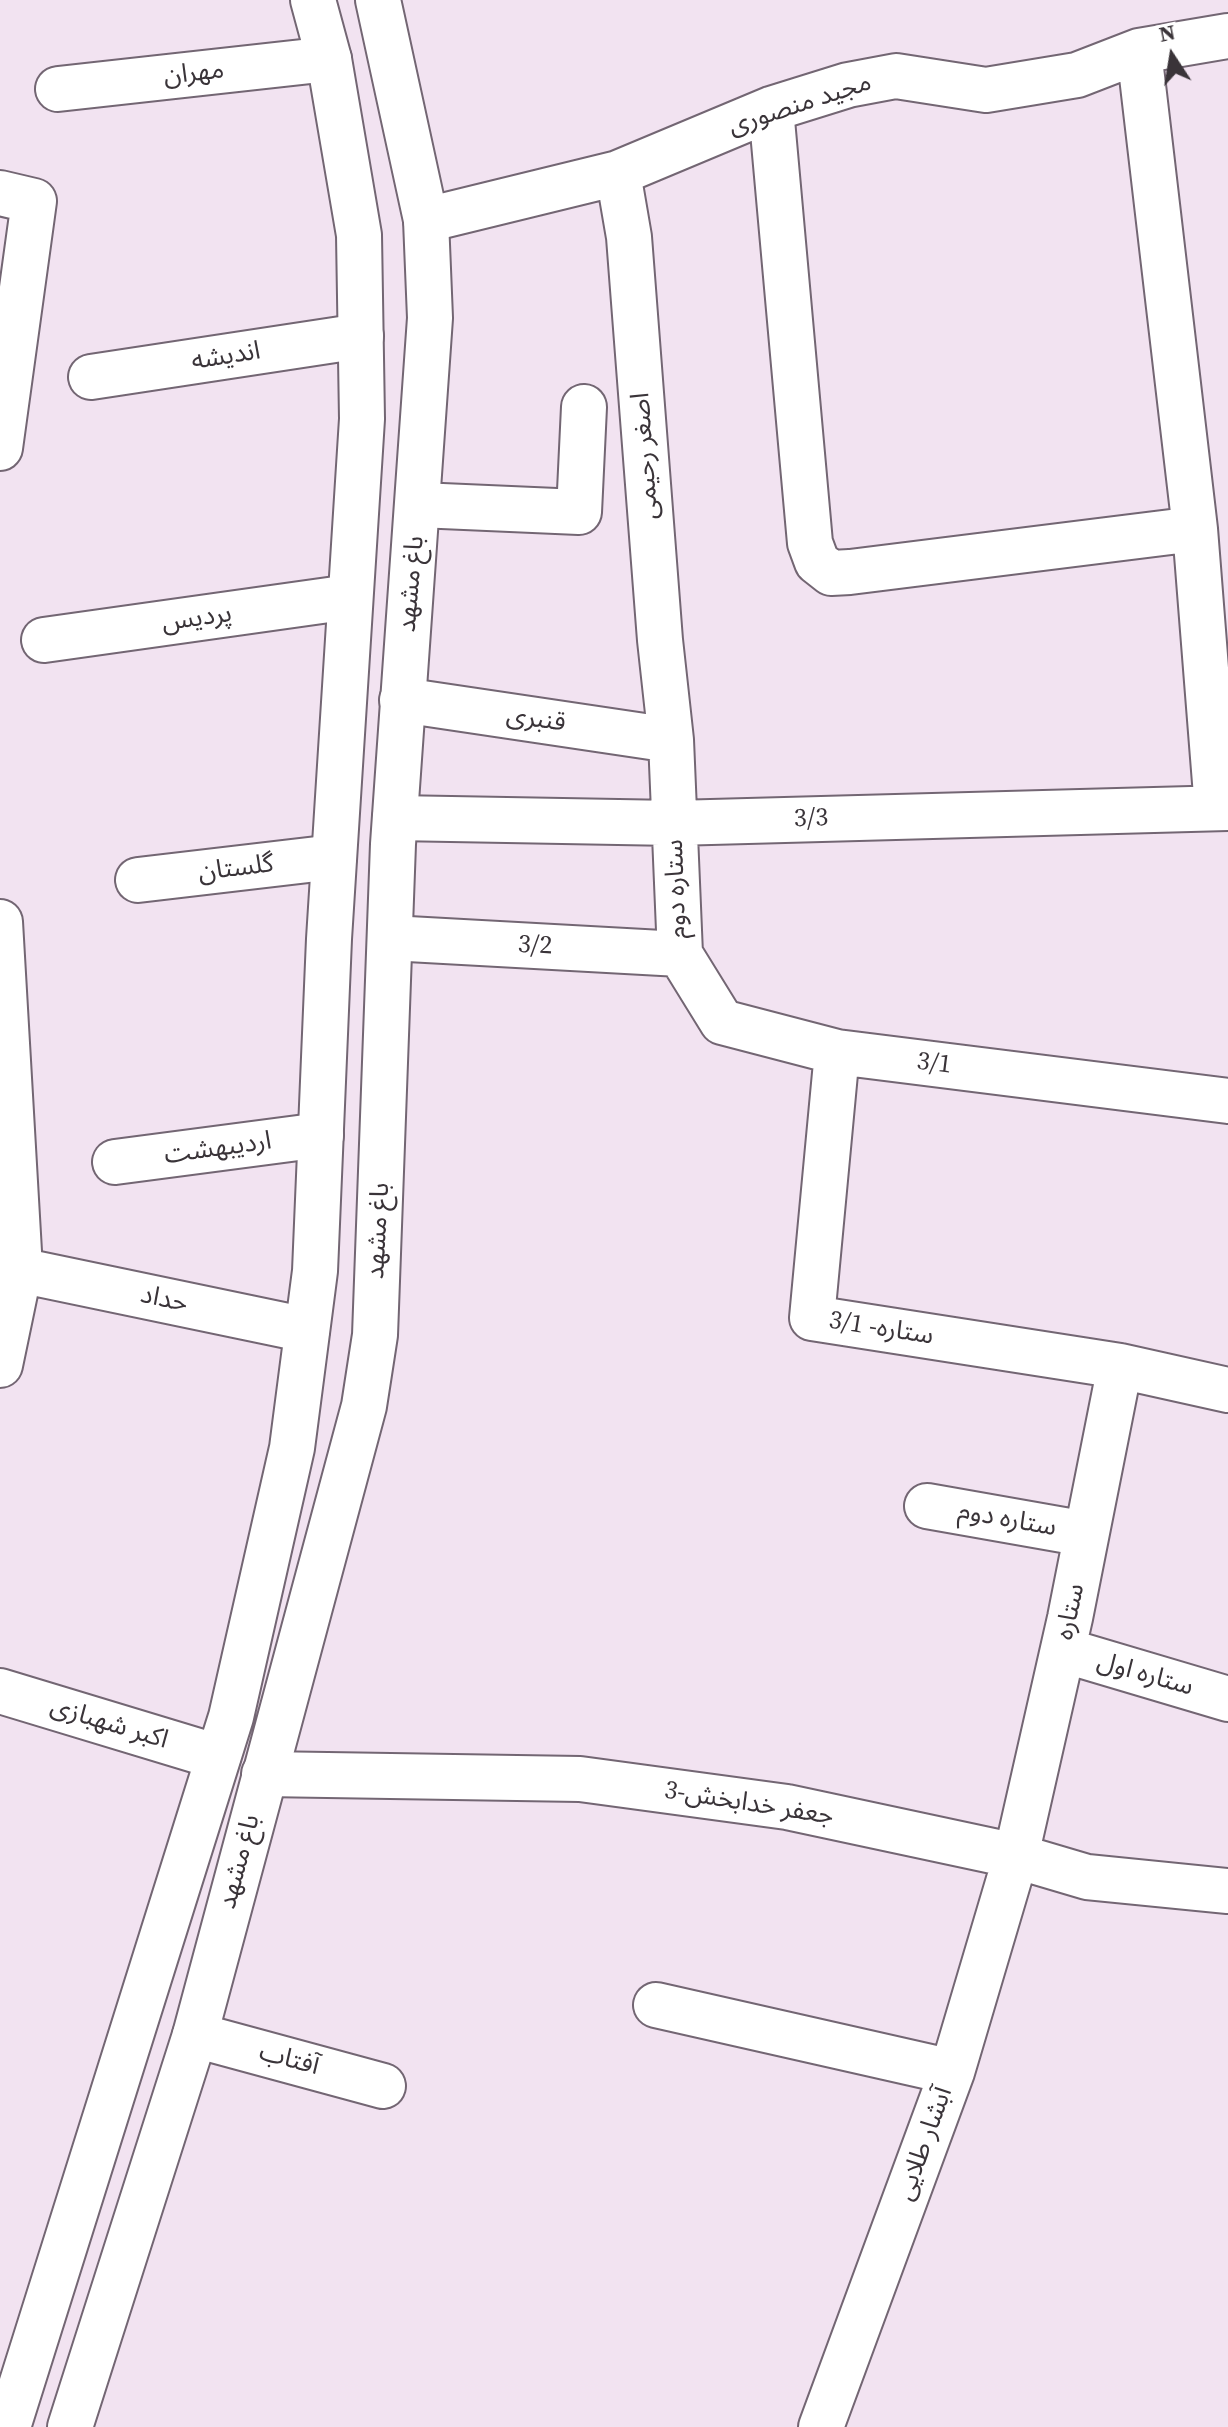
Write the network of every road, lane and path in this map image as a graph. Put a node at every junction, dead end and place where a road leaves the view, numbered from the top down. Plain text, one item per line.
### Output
1 (313, 0) edge
2 (378, 0) edge
3 (1228, 36) edge
4 (1139, 51) junction
5 (329, 59) junction
6 (58, 89) dead end
7 (771, 109) junction
8 (618, 173) junction
9 (17, 197) edge
10 (426, 220) junction
11 (361, 336) junction
12 (91, 377) dead end
13 (584, 407) dead end
14 (0, 438) edge
15 (0, 448) edge
16 (419, 505) junction
17 (1195, 529) junction
18 (350, 597) junction
19 (44, 640) dead end
20 (402, 700) junction
21 (671, 740) junction
22 (1223, 808) edge
23 (395, 818) junction
24 (674, 823) junction
25 (334, 857) junction
26 (138, 880) dead end
27 (0, 922) edge
28 (390, 938) junction
29 (680, 954) junction
30 (837, 1052) junction
31 (4, 1054) edge
32 (386, 1070) junction
33 (323, 1071) junction
34 (1228, 1101) edge
35 (321, 1135) junction
36 (115, 1162) dead end
37 (382, 1191) junction
38 (320, 1197) junction
39 (10, 1267) edge
40 (307, 1330) junction
41 (0, 1365) edge
42 (1120, 1366) junction
43 (1228, 1390) edge
44 (927, 1506) dead end
45 (1086, 1534) junction
46 (1063, 1650) junction
47 (0, 1691) edge
48 (1228, 1699) edge
49 (218, 1757) junction
50 (264, 1774) junction
51 (1016, 1856) junction
52 (1228, 1891) edge
53 (656, 2005) dead end
54 (195, 2035) junction
55 (952, 2072) junction
56 (383, 2086) dead end
57 (8, 2427) edge
58 (70, 2427) edge
59 (821, 2427) edge

1 - 5 street, باغ مشهد
2 - 10 street, باغ مشهد
3 - 4 street, مجید منصوری
4 - 7 street, مجید منصوری
4 - 17 street
5 - 6 street, مهران
5 - 11 street, باغ مشهد
7 - 8 street, مجید منصوری
7 - 17 street
8 - 10 street, مجید منصوری
8 - 21 street, اصغر رحیمی
9 - 14 street
10 - 16 street, باغ مشهد
11 - 12 street, اندیشه
11 - 18 street, باغ مشهد
13 - 16 street
14 - 15 street
16 - 20 street, باغ مشهد
17 - 22 street
18 - 19 street, پردیس
18 - 25 street, باغ مشهد
20 - 21 street, قنبری
20 - 23 street, باغ مشهد
21 - 24 street, اصغر رحیمی
22 - 24 street, 3/3
23 - 24 street, 3/3
23 - 28 street, باغ مشهد
24 - 29 street, ستاره دوم
25 - 26 street, گلستان
25 - 33 street, باغ مشهد
27 - 31 street
28 - 29 street, 3/2
28 - 32 street, باغ مشهد
29 - 30 street, 3/1
30 - 34 street, 3/1
30 - 42 street, ستاره- 3/1
31 - 39 street
32 - 33 street
32 - 37 street, باغ مشهد
33 - 35 street, باغ مشهد
35 - 36 street, اردیبهشت
35 - 38 street, باغ مشهد
37 - 38 street
37 - 50 street, باغ مشهد
38 - 40 street, باغ مشهد
39 - 40 street, حداد
39 - 41 street
40 - 49 street, باغ مشهد
42 - 43 street
42 - 45 street, ستاره
44 - 45 street, ستاره دوم
45 - 46 street, ستاره
46 - 48 street, ستاره اول
46 - 51 street, ستاره
47 - 49 street, اکبر شهبازی
49 - 57 street, باغ مشهد
50 - 51 street, جعفر خدابخش-3
50 - 54 street, باغ مشهد
51 - 52 street, جعفر خدابخش-3
51 - 55 street, آبشار طلایی
53 - 55 street
54 - 56 street, آفتاب
54 - 58 street, باغ مشهد
55 - 59 street, آبشار طلایی

